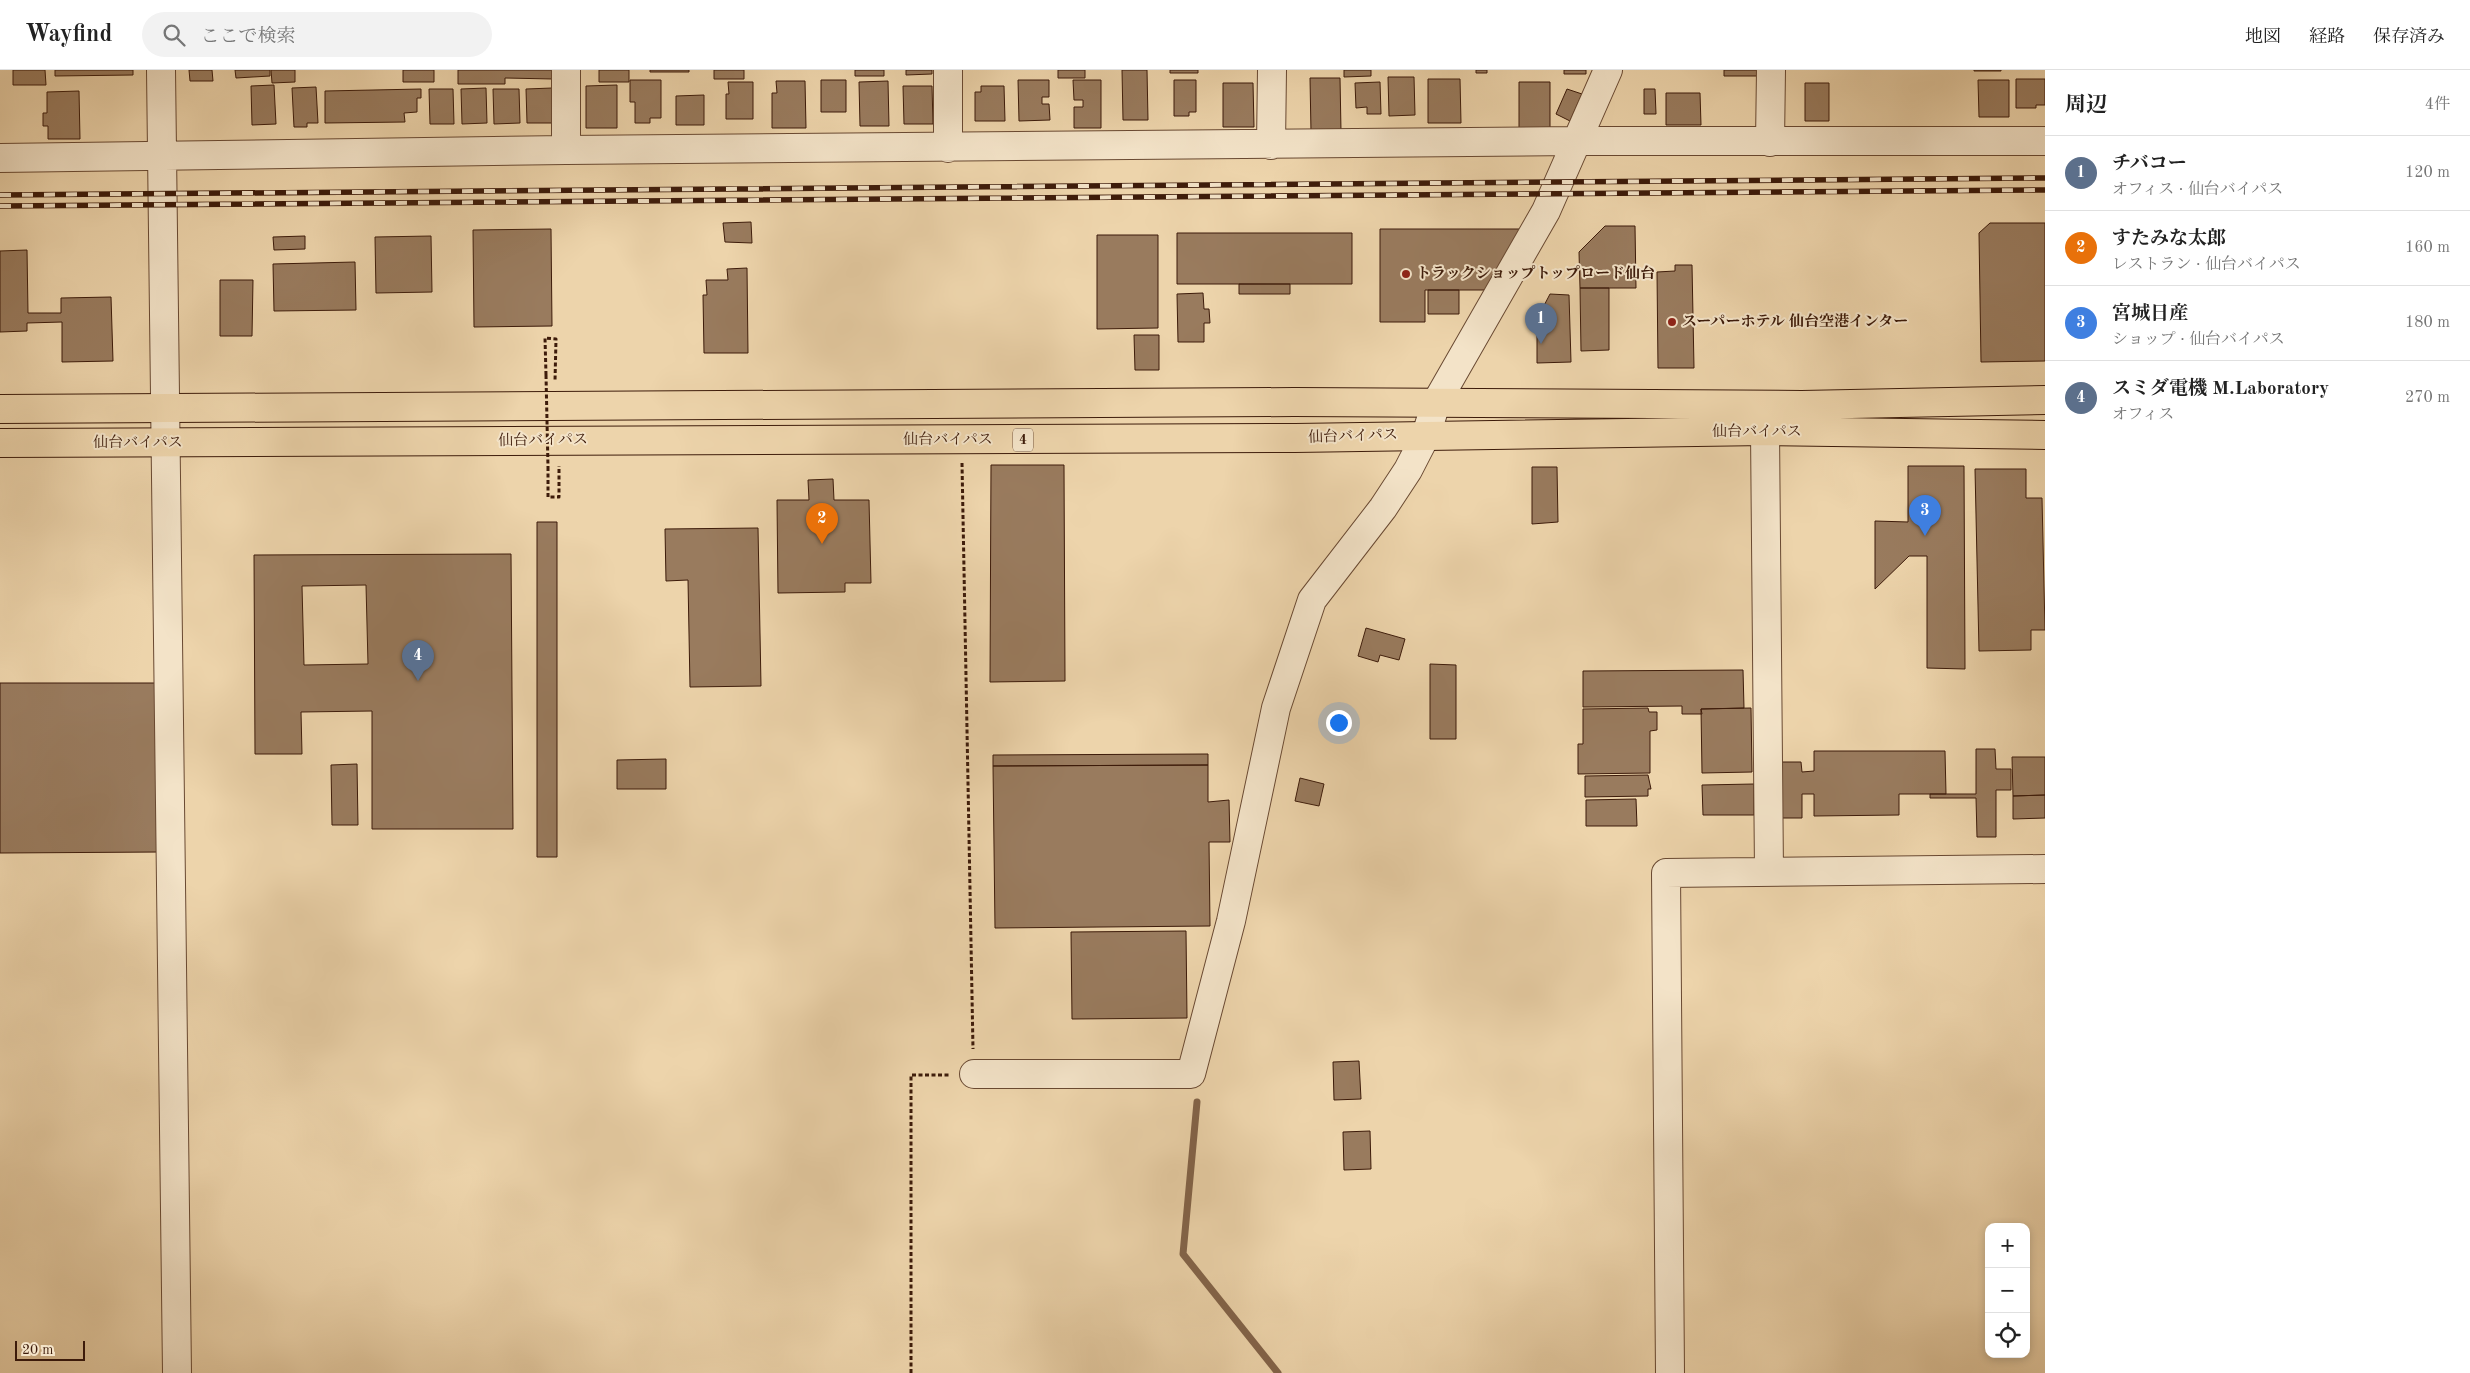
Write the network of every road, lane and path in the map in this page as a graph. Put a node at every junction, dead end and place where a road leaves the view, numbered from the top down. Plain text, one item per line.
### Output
1 (161, 70) edge
2 (566, 70) edge
3 (948, 70) edge
4 (1272, 70) edge
5 (1608, 70) edge
6 (1771, 70) edge
7 (1575, 141) junction
8 (2045, 141) edge
9 (1770, 142) junction
10 (1271, 145) junction
11 (948, 148) junction
12 (566, 150) junction
13 (162, 156) junction
14 (0, 158) edge
15 (555, 388) dead end
16 (2045, 400) edge
17 (1436, 403) junction
18 (164, 408) junction
19 (0, 409) edge
20 (1765, 432) junction
21 (1426, 435) junction
22 (2045, 435) edge
23 (962, 440) junction
24 (0, 443) edge
25 (166, 443) junction
26 (559, 463) dead end
27 (2045, 869) edge
28 (1769, 872) junction
29 (974, 1074) junction
30 (178, 1373) edge
31 (912, 1373) edge
32 (1670, 1373) edge

1 - 13 street
2 - 12 street
3 - 11 street
4 - 10 street
5 - 7 street
6 - 9 street
7 - 9 street
7 - 10 street
7 - 17 street
8 - 9 street
10 - 11 street
11 - 12 street
12 - 13 street
13 - 14 street
13 - 18 street
15 - 26 path, bridge
16 - 17 highway, 仙台バイパス
17 - 18 highway, 仙台バイパス
17 - 21 street
18 - 19 highway, 仙台バイパス
18 - 25 street
20 - 21 highway, 仙台バイパス / 4
20 - 22 highway, 仙台バイパス / 4
20 - 28 street
21 - 23 highway, 仙台バイパス / 4
21 - 29 street
23 - 25 highway, 仙台バイパス / 4
23 - 29 path
24 - 25 highway, 仙台バイパス / 4
25 - 30 street
27 - 28 street
28 - 32 street
29 - 31 path

